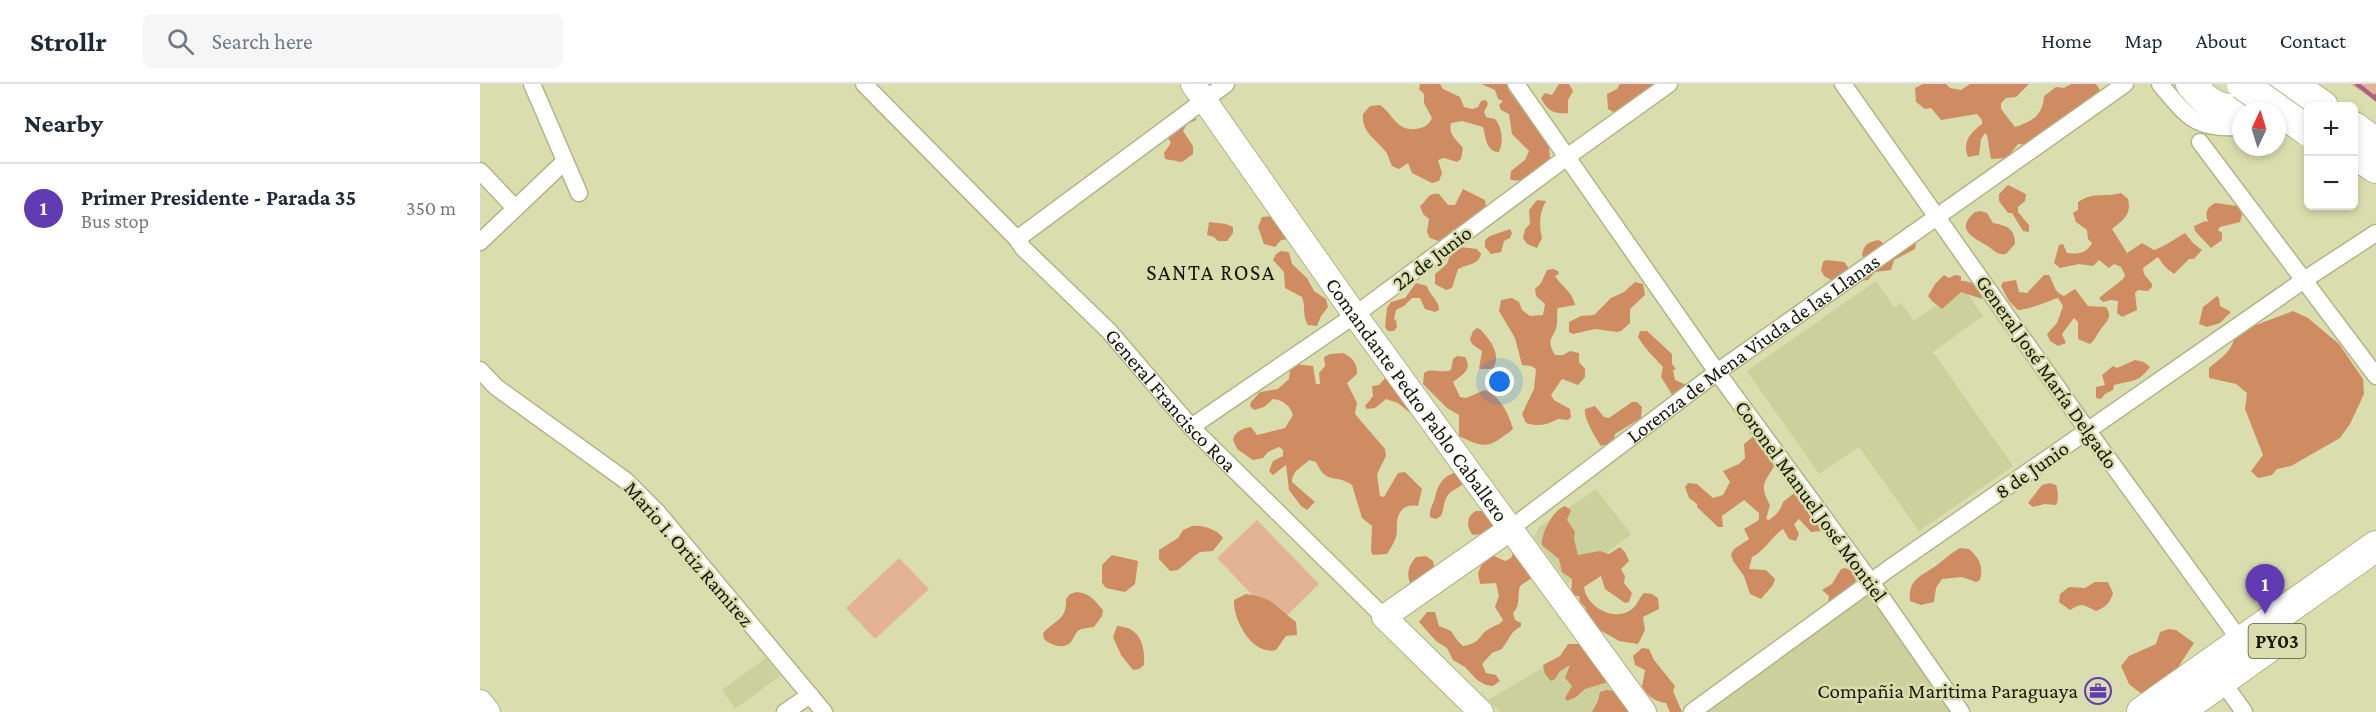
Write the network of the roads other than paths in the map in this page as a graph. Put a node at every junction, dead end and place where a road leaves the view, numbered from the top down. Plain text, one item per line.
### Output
1 (532, 84) edge
2 (864, 84) edge
3 (1227, 84) edge
4 (1515, 84) edge
5 (1669, 84) edge
6 (1843, 84) edge
7 (2124, 84) edge
8 (2160, 84) edge
9 (2191, 84) edge
10 (2242, 84) edge
11 (2271, 84) edge
12 (2289, 84) edge
13 (1198, 92) edge
14 (2255, 102) edge
15 (2318, 102) edge
16 (2304, 103) edge
17 (2232, 114) edge
18 (2232, 117) edge
19 (2286, 117) edge
20 (2304, 122) edge
21 (2304, 124) edge
22 (2286, 125) edge
23 (2304, 128) edge
24 (2358, 130) edge
25 (2200, 142) dead end
26 (2376, 143) edge
27 (2358, 145) edge
28 (2358, 156) edge
29 (1567, 157) junction
30 (2376, 158) edge
31 (564, 162) junction
32 (2358, 165) edge
33 (2376, 168) edge
34 (480, 171) edge
35 (2376, 177) edge
36 (579, 193) dead end
37 (515, 208) junction
38 (1938, 218) junction
39 (2376, 233) edge
40 (1017, 239) junction
41 (480, 243) edge
42 (2304, 280) junction
43 (1355, 315) junction
44 (480, 370) edge
45 (1717, 372) junction
46 (2376, 376) edge
47 (1191, 427) junction
48 (2088, 431) junction
49 (1510, 529) junction
50 (2376, 546) edge
51 (2376, 571) edge
52 (1870, 582) junction
53 (1384, 617) junction
54 (2247, 649) junction
55 (2222, 681) junction
56 (810, 695) junction
57 (480, 702) edge
58 (488, 712) edge
59 (785, 712) edge
60 (824, 712) edge
61 (1481, 712) edge
62 (1644, 712) edge
63 (1692, 712) edge
64 (1961, 712) edge
65 (2142, 712) edge
66 (2178, 712) edge
67 (2244, 712) edge

1 - 31 street
2 - 40 street, General Francisco Roa
3 - 13 street
4 - 29 street, Coronel Manuel José Montiel
5 - 29 street, 22 de Junio
6 - 38 street, General José María Delgado
7 - 38 street, Lorenza de Mena Viuda de las Llanas
8 - 18 street
9 - 17 highway
10 - 23 highway, bridge
11 - 14 highway
12 - 15 highway
12 - 16 highway
13 - 40 street
13 - 43 street, Comandante Pedro Pablo Caballero
19 - 20 highway
21 - 22 street
24 - 26 highway
25 - 42 street
27 - 30 highway
28 - 33 highway
29 - 43 street, 22 de Junio
29 - 45 street, Coronel Manuel José Montiel
31 - 36 street
31 - 37 street
32 - 35 highway
34 - 37 street
37 - 41 street
38 - 45 street, Lorenza de Mena Viuda de las Llanas
38 - 48 street, General José María Delgado
39 - 42 street, 8 de Junio
40 - 47 street, General Francisco Roa
42 - 46 street
42 - 48 street, 8 de Junio
43 - 47 street, 22 de Junio
43 - 49 street, Comandante Pedro Pablo Caballero
44 - 56 street, Mario I. Ortiz Ramirez
45 - 49 street, Lorenza de Mena Viuda de las Llanas
45 - 52 street, Coronel Manuel José Montiel
47 - 53 street, General Francisco Roa
48 - 52 street, 8 de Junio
48 - 54 street, General José María Delgado
49 - 53 street, Lorenza de Mena Viuda de las Llanas
49 - 62 street, Comandante Pedro Pablo Caballero
50 - 54 highway, PY03
51 - 54 highway, PY03
52 - 63 street, 8 de Junio
52 - 64 street, Coronel Manuel José Montiel
53 - 61 street, General Francisco Roa
54 - 55 highway, PY03
54 - 65 highway, PY03
55 - 66 highway, PY03
55 - 67 street
56 - 59 street
56 - 60 street, Mario I. Ortiz Ramirez
57 - 58 street

